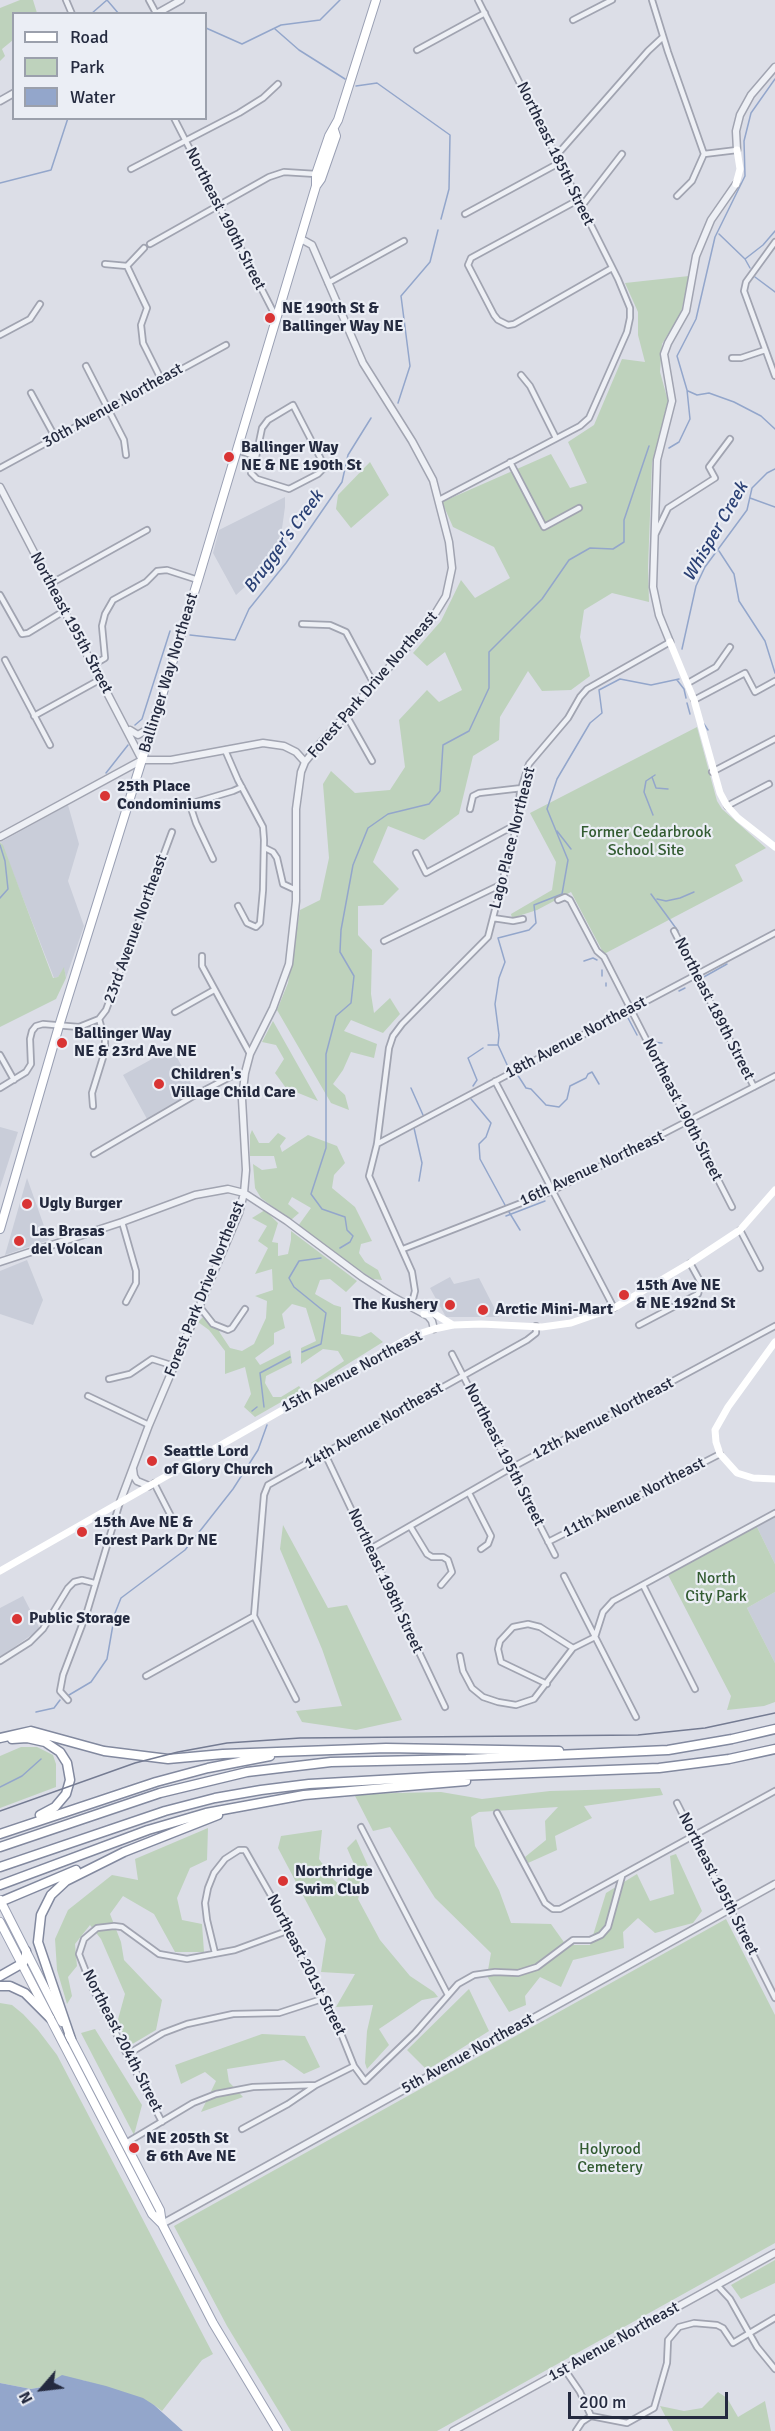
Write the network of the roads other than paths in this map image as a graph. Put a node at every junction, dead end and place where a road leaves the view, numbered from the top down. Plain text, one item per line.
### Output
1 (181, 0) edge
2 (376, 0) edge
3 (478, 0) edge
4 (612, 0) edge
5 (652, 0) edge
6 (160, 12) edge
7 (484, 13) junction
8 (573, 20) dead end
9 (663, 37) junction
10 (417, 50) dead end
11 (775, 67) edge
12 (278, 84) dead end
13 (175, 120) edge
14 (334, 130) junction
15 (185, 140) junction
16 (737, 150) junction
17 (622, 154) dead end
18 (704, 154) junction
19 (556, 156) junction
20 (559, 163) junction
21 (131, 169) dead end
22 (316, 174) junction
23 (736, 184) joint
24 (316, 186) junction
25 (677, 196) dead end
26 (578, 200) junction
27 (219, 206) junction
28 (581, 207) junction
29 (465, 214) dead end
30 (301, 239) junction
31 (404, 241) dead end
32 (775, 242) edge
33 (150, 244) dead end
34 (144, 248) dead end
35 (105, 264) dead end
36 (127, 266) junction
37 (612, 268) junction
38 (328, 283) junction
39 (40, 304) dead end
40 (277, 320) junction
41 (0, 335) edge
42 (226, 345) dead end
43 (765, 350) junction
44 (732, 358) dead end
45 (86, 366) dead end
46 (521, 375) dead end
47 (775, 376) edge
48 (161, 379) junction
49 (31, 393) dead end
50 (108, 408) junction
51 (55, 437) junction
52 (556, 438) junction
53 (730, 439) dead end
54 (238, 450) junction
55 (126, 455) dead end
56 (256, 457) junction
57 (510, 462) junction
58 (0, 468) edge
59 (0, 487) edge
60 (439, 500) junction
61 (579, 508) dead end
62 (147, 530) dead end
63 (656, 533) junction
64 (198, 579) junction
65 (50, 584) junction
66 (0, 595) edge
67 (64, 611) junction
68 (302, 624) dead end
69 (670, 642) junction
70 (730, 647) dead end
71 (5, 660) dead end
72 (93, 665) junction
73 (100, 679) junction
74 (775, 681) edge
75 (688, 683) junction
76 (374, 684) junction
77 (694, 700) junction
78 (346, 715) junction
79 (34, 716) junction
80 (153, 724) junction
81 (124, 725) junction
82 (775, 740) edge
83 (50, 745) dead end
84 (225, 750) junction
85 (142, 760) junction
86 (372, 761) dead end
87 (305, 762) junction
88 (712, 772) junction
89 (768, 784) dead end
90 (242, 787) junction
91 (522, 788) junction
92 (727, 806) junction
93 (470, 809) dead end
94 (518, 824) junction
95 (172, 832) dead end
96 (0, 837) edge
97 (775, 847) edge
98 (265, 848) junction
99 (416, 853) dead end
100 (213, 859) dead end
101 (502, 884) junction
102 (296, 891) junction
103 (558, 900) dead end
104 (238, 906) dead end
105 (493, 918) junction
106 (523, 919) dead end
107 (674, 931) dead end
108 (775, 933) edge
109 (384, 941) dead end
110 (202, 956) dead end
111 (696, 974) junction
112 (214, 990) junction
113 (631, 1009) junction
114 (175, 1012) dead end
115 (99, 1019) junction
116 (59, 1026) junction
117 (250, 1054) junction
118 (0, 1055) edge
119 (245, 1073) junction
120 (775, 1076) edge
121 (14, 1080) junction
122 (495, 1081) junction
123 (754, 1087) junction
124 (0, 1088) edge
125 (93, 1106) dead end
126 (689, 1122) junction
127 (377, 1144) junction
128 (94, 1154) dead end
129 (775, 1190) edge
130 (552, 1191) junction
131 (244, 1193) junction
132 (732, 1207) dead end
133 (122, 1222) junction
134 (0, 1229) edge
135 (740, 1230) junction
136 (403, 1249) junction
137 (0, 1262) edge
138 (690, 1263) junction
139 (760, 1268) dead end
140 (126, 1302) dead end
141 (199, 1306) junction
142 (411, 1306) junction
143 (245, 1308) dead end
144 (614, 1308) junction
145 (424, 1314) junction
146 (453, 1325) junction
147 (639, 1325) dead end
148 (536, 1326) junction
149 (775, 1326) edge
150 (434, 1329) junction
151 (775, 1342) edge
152 (452, 1354) dead end
153 (174, 1366) junction
154 (463, 1375) junction
155 (109, 1379) dead end
156 (88, 1396) dead end
157 (149, 1425) junction
158 (325, 1454) junction
159 (720, 1454) junction
160 (133, 1466) junction
161 (511, 1468) junction
162 (775, 1479) edge
163 (152, 1484) junction
164 (469, 1493) junction
165 (120, 1502) junction
166 (775, 1513) edge
167 (174, 1522) dead end
168 (410, 1526) junction
169 (548, 1542) junction
170 (370, 1549) junction
171 (481, 1549) dead end
172 (555, 1555) dead end
173 (0, 1571) edge
174 (564, 1576) dead end
175 (94, 1582) junction
176 (441, 1585) dead end
177 (643, 1585) junction
178 (254, 1616) junction
179 (595, 1637) junction
180 (573, 1648) junction
181 (460, 1656) dead end
182 (0, 1661) edge
183 (146, 1676) dead end
184 (547, 1684) junction
185 (695, 1689) dead end
186 (296, 1699) dead end
187 (68, 1700) dead end
188 (445, 1707) dead end
189 (636, 1717) dead end
190 (775, 1729) edge
191 (0, 1738) edge
192 (0, 1743) edge
193 (775, 1749) edge
194 (300, 1752) junction
195 (608, 1754) junction
196 (517, 1775) junction
197 (775, 1791) edge
198 (677, 1803) dead end
199 (250, 1805) junction
200 (497, 1813) dead end
201 (361, 1827) dead end
202 (0, 1833) edge
203 (693, 1835) junction
204 (0, 1847) edge
205 (124, 1852) junction
206 (3, 1867) edge
207 (622, 1876) junction
208 (775, 1884) edge
209 (0, 1885) edge
210 (0, 1902) edge
211 (731, 1909) junction
212 (0, 1922) edge
213 (287, 1931) junction
214 (26, 1951) junction
215 (214, 1953) junction
216 (23, 1964) junction
217 (0, 1977) edge
218 (0, 1986) edge
219 (448, 1995) junction
220 (775, 1998) edge
221 (322, 1999) junction
222 (50, 2018) junction
223 (71, 2039) junction
224 (128, 2054) junction
225 (354, 2066) junction
226 (316, 2085) junction
227 (162, 2122) junction
228 (242, 2129) dead end
229 (111, 2136) junction
230 (126, 2143) junction
231 (129, 2170) junction
232 (162, 2224) junction
233 (775, 2253) edge
234 (717, 2285) junction
235 (775, 2318) edge
236 (748, 2333) junction
237 (775, 2369) edge
238 (565, 2370) junction
239 (591, 2416) junction
240 (278, 2431) edge
241 (453, 2431) edge
242 (576, 2431) edge

1 - 6 street
2 - 14 main road
3 - 7 street, Northeast 185th Street
4 - 8 street
5 - 9 street
7 - 10 street
7 - 19 street, Northeast 185th Street
9 - 18 street
9 - 19 street
11 - 16 street
12 - 15 street
13 - 15 street, Northeast 190th Street
14 - 22 main road
14 - 24 main road
15 - 21 street
15 - 27 street, Northeast 190th Street
16 - 18 street
16 - 23 main road
17 - 28 street
18 - 25 street
19 - 20 street, Northeast 185th Street
20 - 26 street, Northeast 185th Street
20 - 29 street
22 - 24 main road
22 - 27 street
23 - 63 street
24 - 30 main road, Ballinger Way Northeast
26 - 28 street, Northeast 185th Street
26 - 37 street
27 - 33 street
27 - 40 street, Northeast 190th Street
28 - 37 street, Northeast 185th Street
30 - 38 street, Forest Park Drive Northeast
30 - 40 main road, Ballinger Way Northeast
31 - 38 street
32 - 43 street
34 - 36 street
35 - 36 street
36 - 48 street
37 - 52 street, Northeast 185th Street
38 - 60 street, Forest Park Drive Northeast
39 - 41 street
40 - 54 main road, Ballinger Way Northeast
42 - 48 street, 30th Avenue Northeast
43 - 44 street
43 - 47 street
45 - 50 street
46 - 52 street
48 - 50 street, 30th Avenue Northeast
49 - 51 street
50 - 51 street, 30th Avenue Northeast
50 - 55 street
51 - 58 street, 30th Avenue Northeast
52 - 57 street
53 - 63 street
54 - 56 street
54 - 64 main road, Ballinger Way Northeast
56 - 56 street
57 - 60 street
57 - 61 street
59 - 65 street, Northeast 195th Street
60 - 76 street, Forest Park Drive Northeast
62 - 65 street
63 - 69 street
64 - 72 street
64 - 80 main road, Ballinger Way Northeast
65 - 67 street, Northeast 195th Street
66 - 67 street
67 - 72 street, Northeast 195th Street
68 - 76 street
69 - 75 main road
69 - 91 street, Lago Place Northeast
70 - 75 street
71 - 79 street
72 - 73 street, Northeast 195th Street
73 - 79 street
73 - 81 street, Northeast 195th Street
74 - 77 street
75 - 77 main road
76 - 78 street, Forest Park Drive Northeast
77 - 88 main road
78 - 86 street
78 - 87 street, Forest Park Drive Northeast
79 - 83 street
80 - 81 street
80 - 85 main road, Ballinger Way Northeast
81 - 85 street, Northeast 195th Street
82 - 88 street
84 - 85 street
84 - 87 street
84 - 90 street
85 - 96 street
85 - 116 main road, Ballinger Way Northeast
87 - 102 street, Forest Park Drive Northeast
88 - 92 main road
89 - 92 street
90 - 98 street
90 - 100 street
91 - 93 street
91 - 94 street, Lago Place Northeast
92 - 97 main road
94 - 99 street
94 - 101 street, Lago Place Northeast
95 - 115 street, 23rd Avenue Northeast
98 - 102 street
98 - 104 street
101 - 105 street, Lago Place Northeast
101 - 109 street
102 - 117 street, Forest Park Drive Northeast
103 - 113 street, Northeast 190th Street
105 - 106 street
105 - 127 street, Lago Place Northeast
107 - 111 street, Northeast 189th Street
108 - 111 street, 18th Avenue Northeast
110 - 112 street
111 - 113 street, 18th Avenue Northeast
111 - 123 street, Northeast 189th Street
112 - 114 street
112 - 117 street
113 - 122 street, 18th Avenue Northeast
113 - 126 street, Northeast 190th Street
115 - 116 street, 23rd Avenue Northeast
115 - 125 street
116 - 121 street, 23rd Avenue Northeast
116 - 134 main road, Ballinger Way Northeast
117 - 119 street, Forest Park Drive Northeast
118 - 121 street
119 - 128 street
119 - 131 street, Forest Park Drive Northeast
120 - 123 street, 16th Avenue Northeast
121 - 124 street
122 - 127 street, 18th Avenue Northeast
122 - 130 street
123 - 126 street, 16th Avenue Northeast
126 - 130 street, 16th Avenue Northeast
126 - 132 street, Northeast 190th Street
127 - 136 street
129 - 135 main road, 15th Avenue Northeast
130 - 136 street, 16th Avenue Northeast
130 - 144 street
131 - 133 street
131 - 141 street, Forest Park Drive Northeast
131 - 142 street
133 - 137 street
133 - 140 street
135 - 138 main road, 15th Avenue Northeast
135 - 139 street
136 - 142 street
138 - 144 main road, 15th Avenue Northeast
138 - 147 street
141 - 143 street
141 - 153 street, Forest Park Drive Northeast
142 - 145 street
144 - 148 main road, 15th Avenue Northeast
145 - 146 main road
145 - 150 street
146 - 148 main road, 15th Avenue Northeast
146 - 150 main road, 15th Avenue Northeast
148 - 154 street, 14th Avenue Northeast
149 - 161 street, 12th Avenue Northeast
150 - 163 main road, 15th Avenue Northeast
151 - 159 main road
152 - 154 street, Northeast 195th Street
153 - 155 street
153 - 157 street, Forest Park Drive Northeast
154 - 158 street, 14th Avenue Northeast
154 - 161 street, Northeast 195th Street
156 - 157 street
157 - 160 street, Forest Park Drive Northeast
158 - 170 street, Northeast 198th Street
158 - 178 street, 14th Avenue Northeast
159 - 162 main road
159 - 169 street, 11th Avenue Northeast
160 - 163 street
160 - 165 street, Forest Park Drive Northeast
161 - 164 street, 12th Avenue Northeast
161 - 169 street, Northeast 195th Street
163 - 165 main road, 15th Avenue Northeast
163 - 167 street
164 - 168 street, 12th Avenue Northeast
164 - 171 street
165 - 173 main road, 15th Avenue Northeast
165 - 175 street, Forest Park Drive Northeast
166 - 177 street
168 - 170 street, 12th Avenue Northeast
168 - 176 street
169 - 172 street, Northeast 195th Street
170 - 188 street, Northeast 198th Street
174 - 179 street
175 - 182 street
175 - 187 street, Forest Park Drive Northeast
177 - 179 street
177 - 185 street
178 - 183 street
178 - 186 street
179 - 180 street
179 - 189 street
180 - 184 street
180 - 184 street
181 - 184 street
190 - 195 highway
191 - 194 highway
192 - 202 highway
193 - 196 highway
194 - 195 highway
194 - 202 highway
195 - 204 highway
196 - 199 highway
196 - 206 highway
197 - 203 street
198 - 203 street, Northeast 195th Street
199 - 205 highway
199 - 209 highway
200 - 207 street
201 - 219 street
203 - 207 street
203 - 211 street, Northeast 195th Street
205 - 210 highway
205 - 223 highway
207 - 219 street
208 - 211 street, 5th Avenue Northeast
210 - 214 main road
211 - 220 street, Northeast 195th Street
211 - 232 street, 5th Avenue Northeast
212 - 216 main road
213 - 215 street
213 - 215 street, Northeast 201st Street
213 - 221 street, Northeast 201st Street
214 - 216 highway
214 - 223 main road
215 - 224 street, Northeast 204th Street
216 - 217 highway
216 - 222 main road
218 - 222 highway
219 - 225 street, Northeast 201st Street
221 - 224 street
221 - 225 street, Northeast 201st Street
222 - 229 main road
223 - 230 main road
224 - 227 street, Northeast 204th Street
225 - 226 street
226 - 227 street
226 - 228 street
227 - 230 street
229 - 230 main road
229 - 231 main road
230 - 231 main road
230 - 232 main road
231 - 232 main road
232 - 240 main road
233 - 234 street, 1st Avenue Northeast
234 - 236 street
234 - 238 street, 1st Avenue Northeast
235 - 236 street
236 - 237 street
236 - 239 street
238 - 239 street
238 - 241 street, 1st Avenue Northeast
239 - 242 street

